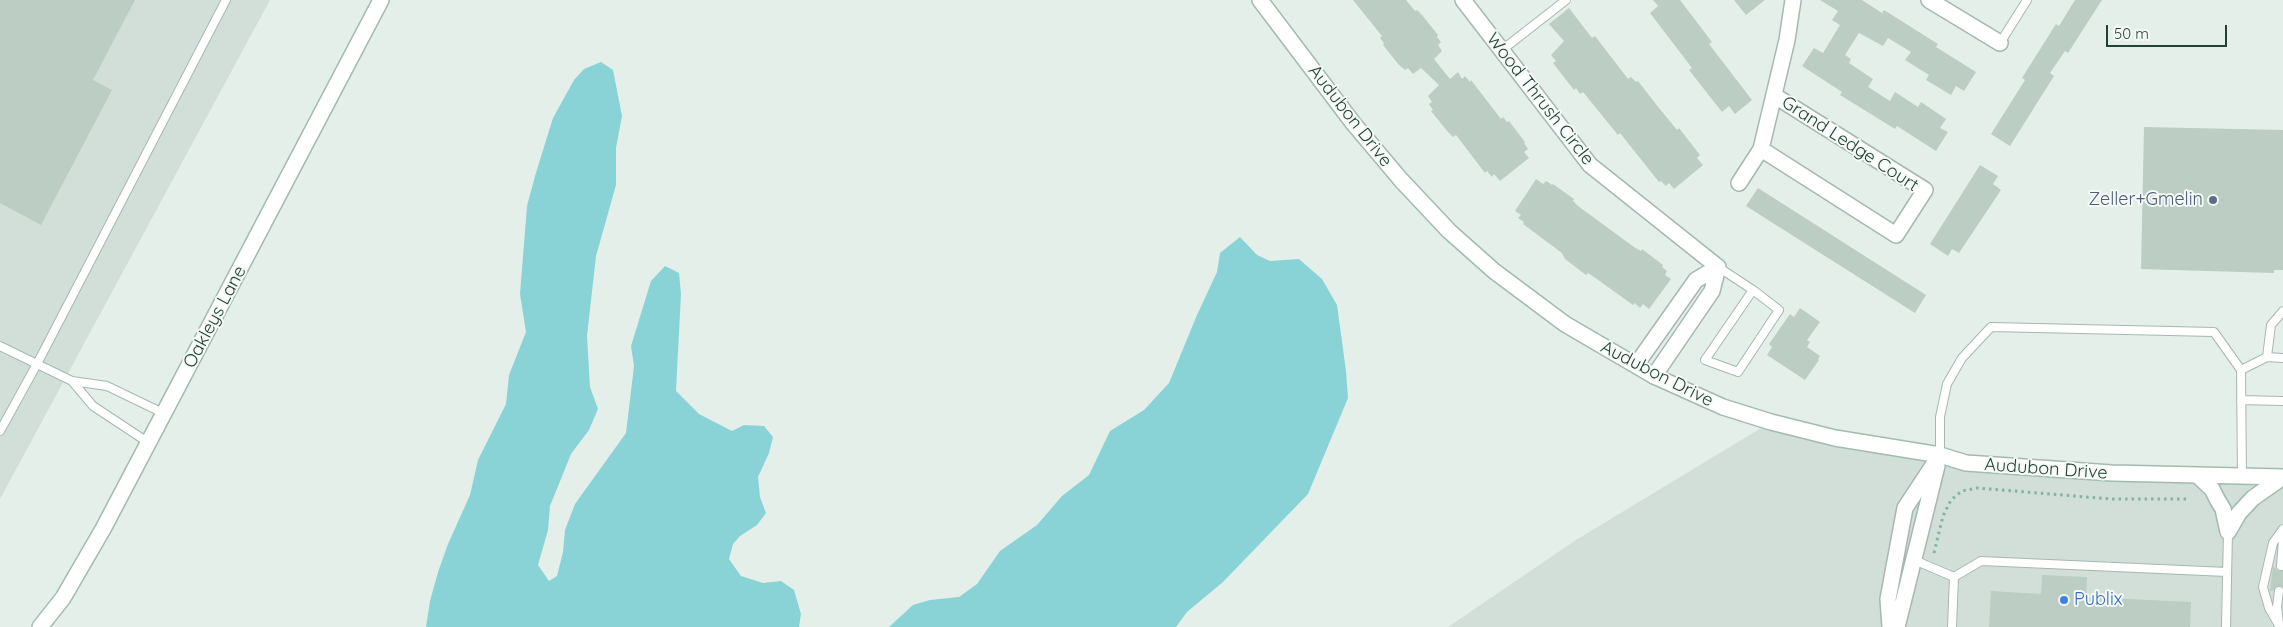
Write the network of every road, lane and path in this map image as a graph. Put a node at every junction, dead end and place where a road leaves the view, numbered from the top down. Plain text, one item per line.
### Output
1 (226, 0) edge
2 (381, 0) edge
3 (1260, 0) edge
4 (1463, 0) edge
5 (1566, 0) edge
6 (1793, 0) edge
7 (2027, 0) edge
8 (1938, 2) edge
9 (2000, 43) joint
10 (1502, 50) junction
11 (1775, 96) junction
12 (1761, 150) junction
13 (1739, 183) dead end
14 (1718, 267) junction
15 (1753, 290) junction
16 (2283, 311) edge
17 (0, 346) edge
18 (2267, 357) junction
19 (2283, 358) edge
20 (37, 364) junction
21 (1636, 365) junction
22 (2241, 370) junction
23 (1654, 376) junction
24 (72, 381) junction
25 (2241, 400) junction
26 (2283, 401) edge
27 (164, 414) junction
28 (0, 432) edge
29 (149, 443) junction
30 (1940, 455) junction
31 (2197, 475) junction
32 (2242, 476) junction
33 (2283, 477) edge
34 (2188, 499) dead end
35 (2283, 529) edge
36 (2228, 532) junction
37 (2283, 540) edge
38 (1934, 553) dead end
39 (1914, 560) junction
40 (2280, 566) dead end
41 (2227, 572) junction
42 (1954, 577) junction
43 (2279, 591) dead end
44 (2283, 611) edge
45 (2281, 625) edge
46 (40, 627) edge
47 (1890, 627) edge
48 (1898, 627) edge
49 (1952, 627) edge
50 (2226, 627) edge

1 - 20 lane
2 - 27 street, Oakleys Lane
3 - 21 street, Audubon Drive
4 - 10 street, Wood Thrush Circle
5 - 10 lane
6 - 11 street
7 - 9 lane
8 - 9 street
10 - 14 street, Wood Thrush Circle
11 - 12 street
11 - 12 street, Grand Ledge Court
12 - 13 street
14 - 15 lane
14 - 21 street
14 - 23 street
15 - 15 lane
16 - 18 lane
17 - 20 lane
18 - 19 lane
18 - 22 lane
20 - 24 lane
20 - 28 lane
21 - 23 street, Audubon Drive
22 - 25 lane
22 - 30 lane
23 - 30 street, Audubon Drive
24 - 27 lane
24 - 29 lane
25 - 26 lane
25 - 32 lane
27 - 29 street, Oakleys Lane
29 - 46 street, Oakleys Lane
30 - 31 street, Audubon Drive
30 - 39 street
30 - 47 street
31 - 32 street, Audubon Drive
31 - 36 street
32 - 33 street, Audubon Drive
33 - 36 street
34 - 38 path
35 - 45 lane
36 - 41 lane
37 - 40 lane
39 - 42 lane
39 - 48 street
41 - 42 lane
41 - 50 lane
42 - 49 lane
43 - 45 lane
44 - 45 lane

